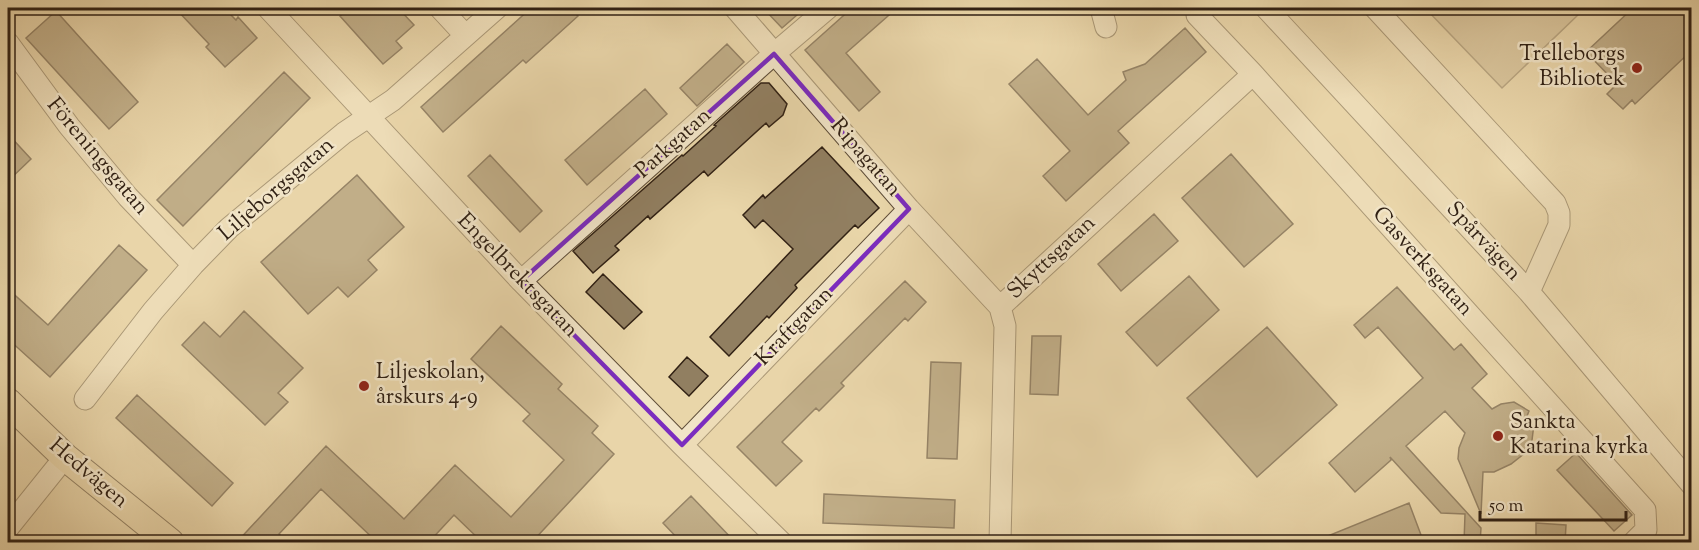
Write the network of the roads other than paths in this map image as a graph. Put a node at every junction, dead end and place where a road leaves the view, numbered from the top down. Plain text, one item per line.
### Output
1 (268, 8) edge
2 (440, 8) edge
3 (496, 8) edge
4 (735, 8) edge
5 (828, 8) edge
6 (1266, 8) edge
7 (1375, 8) edge
8 (1197, 15) dead end
9 (465, 35) junction
10 (8, 43) edge
11 (774, 54) junction
12 (1253, 74) junction
13 (368, 117) junction
14 (909, 209) junction
15 (193, 265) junction
16 (521, 281) junction
17 (1529, 292) junction
18 (999, 307) junction
19 (85, 399) dead end
20 (8, 402) edge
21 (681, 445) junction
22 (65, 457) junction
23 (1692, 485) edge
24 (8, 528) edge
25 (778, 539) edge
26 (170, 543) edge
27 (800, 543) edge
28 (1000, 543) edge
29 (1634, 543) edge

1 - 13 street, Engelbrektsgatan
2 - 9 street
3 - 9 street, Liljeborgsgatan
4 - 11 street, Ripagatan
5 - 11 street, Parkgatan
6 - 17 street, Spårvägen
7 - 17 street
8 - 12 street, Gasverksgatan
9 - 13 street, Liljeborgsgatan
10 - 15 street, Föreningsgatan
11 - 14 street, Ripagatan
11 - 16 street, Parkgatan
12 - 18 street, Skyttsgatan
12 - 29 street, Gasverksgatan
13 - 15 street, Liljeborgsgatan
13 - 16 street, Engelbrektsgatan
14 - 18 street, Ripagatan
14 - 21 street, Kraftgatan
15 - 19 street, Liljeborgsgatan
16 - 21 street, Engelbrektsgatan
17 - 23 street, Spårvägen
18 - 28 street, Skyttsgatan
20 - 22 main road, Hedvägen
21 - 25 street, Engelbrektsgatan
22 - 24 street
22 - 26 main road, Hedvägen
25 - 27 street, Engelbrektsgatan

